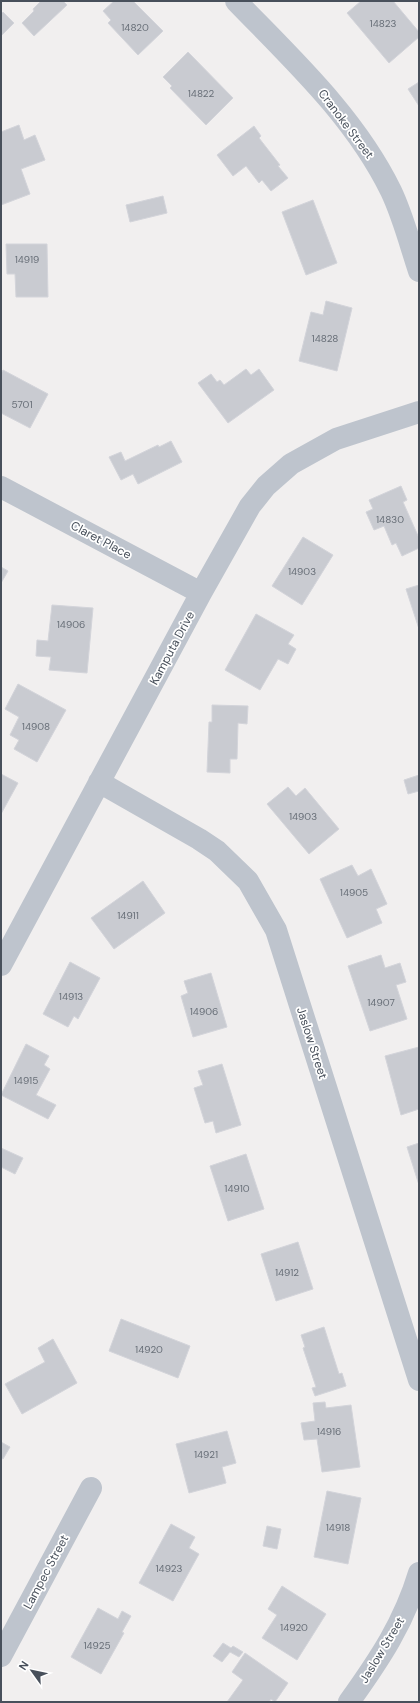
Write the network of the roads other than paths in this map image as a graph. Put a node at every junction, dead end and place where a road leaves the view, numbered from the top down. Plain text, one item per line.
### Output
1 (236, 1) edge
2 (419, 271) edge
3 (419, 412) edge
4 (1, 487) edge
5 (201, 593) junction
6 (99, 782) junction
7 (1, 965) edge
8 (419, 1380) edge
9 (91, 1488) dead end
10 (419, 1573) edge
11 (1, 1656) edge
12 (349, 1702) edge

1 - 2 street, Cranoke Street
3 - 5 street, Kamputa Drive
4 - 5 street, Claret Place
5 - 6 street, Kamputa Drive
6 - 7 street, Kamputa Drive
6 - 8 street, Jaslow Street
9 - 11 street, Lampec Street
10 - 12 street, Jaslow Street

